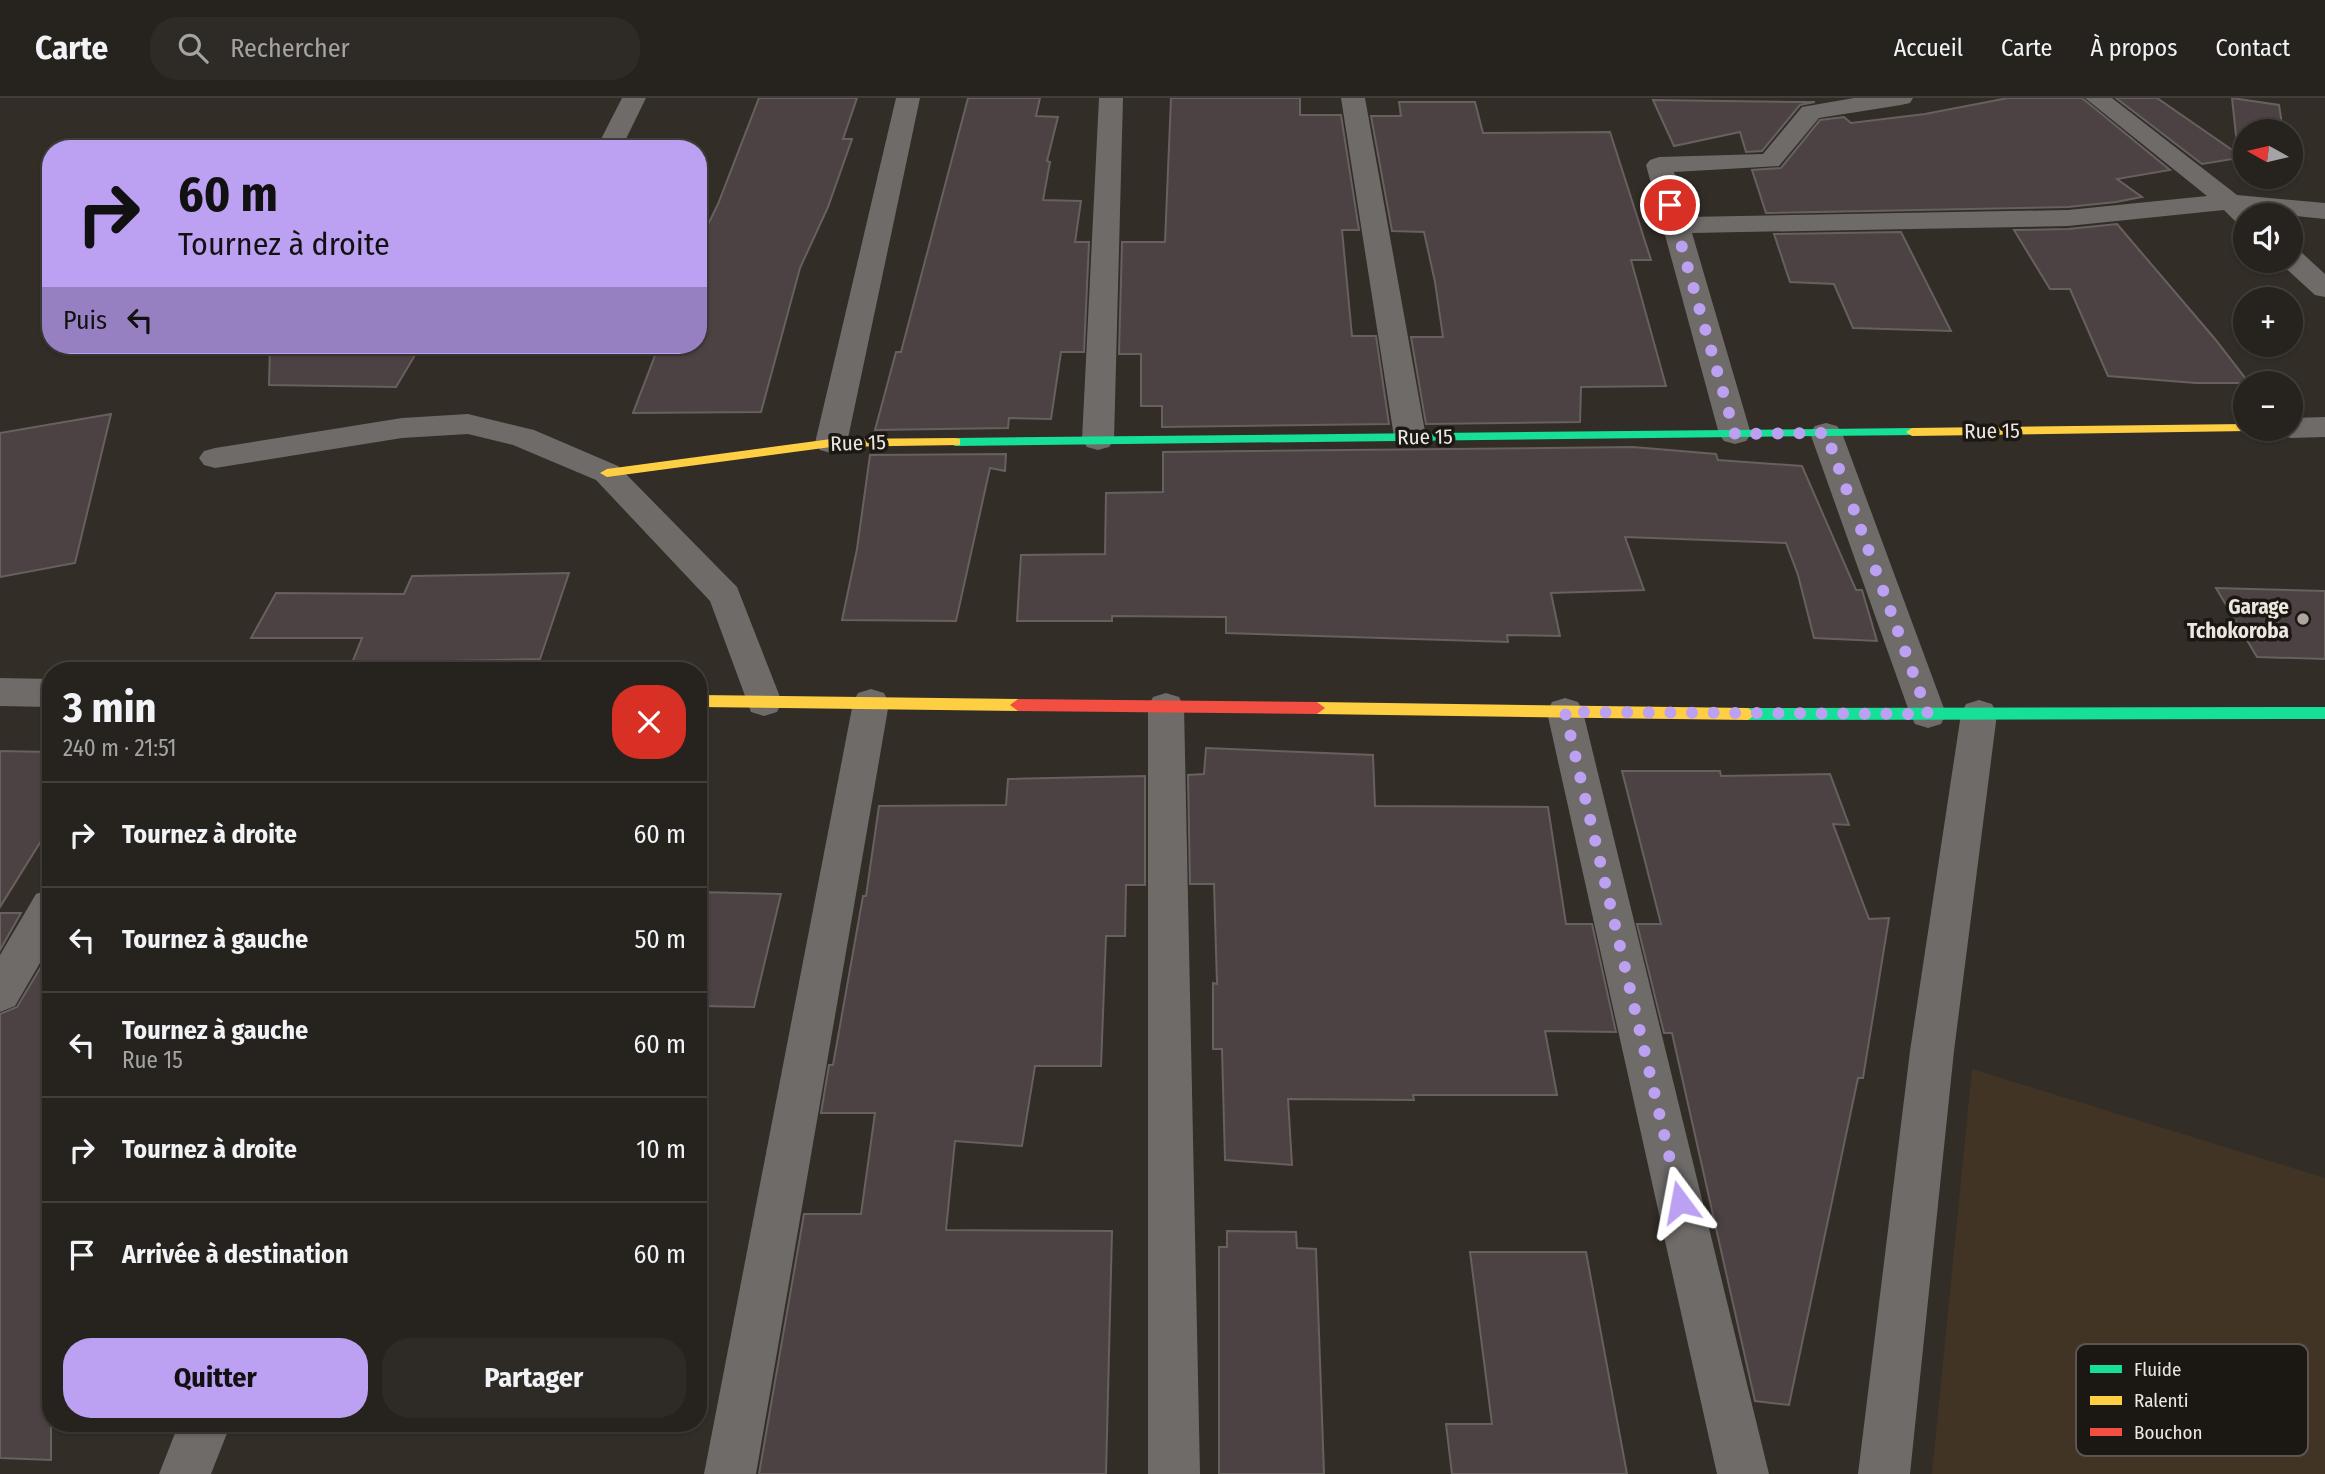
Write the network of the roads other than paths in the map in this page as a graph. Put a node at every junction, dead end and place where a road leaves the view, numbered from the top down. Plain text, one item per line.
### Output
1 (634, 98) edge
2 (908, 98) edge
3 (1111, 98) edge
4 (1353, 98) edge
5 (1901, 98) edge
6 (2096, 98) edge
7 (613, 140) edge
8 (2233, 206) edge
9 (2233, 209) edge
10 (2303, 210) edge
11 (2325, 211) edge
12 (1675, 225) junction
13 (2303, 269) edge
14 (2325, 289) edge
15 (2325, 427) edge
16 (2233, 428) edge
17 (2303, 428) edge
18 (1826, 433) junction
19 (1735, 434) junction
20 (1410, 437) junction
21 (1098, 440) junction
22 (831, 443) junction
23 (215, 458) dead end
24 (607, 473) junction
25 (0, 692) edge
26 (42, 693) edge
27 (707, 701) edge
28 (764, 702) junction
29 (871, 704) junction
30 (1166, 707) junction
31 (1565, 712) junction
32 (2325, 713) edge
33 (1928, 714) junction
34 (1979, 714) junction
35 (42, 921) edge
36 (0, 993) edge
37 (201, 1432) edge
38 (185, 1474) edge
39 (730, 1474) edge
40 (1174, 1474) edge
41 (1743, 1474) edge
42 (1884, 1474) edge

1 - 7 street
2 - 22 street
3 - 21 street
4 - 20 street
5 - 12 street
6 - 8 street
9 - 12 street
10 - 11 street
12 - 19 street
13 - 14 street
15 - 17 street
16 - 18 street, Rue 15
18 - 19 street, Rue 15
18 - 33 street
19 - 20 street, Rue 15
20 - 21 street, Rue 15
21 - 22 street, Rue 15
22 - 24 street, Rue 15
23 - 24 street
24 - 28 street
25 - 26 street
27 - 28 street
28 - 29 street
29 - 30 street
29 - 39 street
30 - 31 street
30 - 40 street
31 - 33 street
31 - 41 street
32 - 34 street
33 - 34 street
34 - 42 street
35 - 36 street
37 - 38 street

